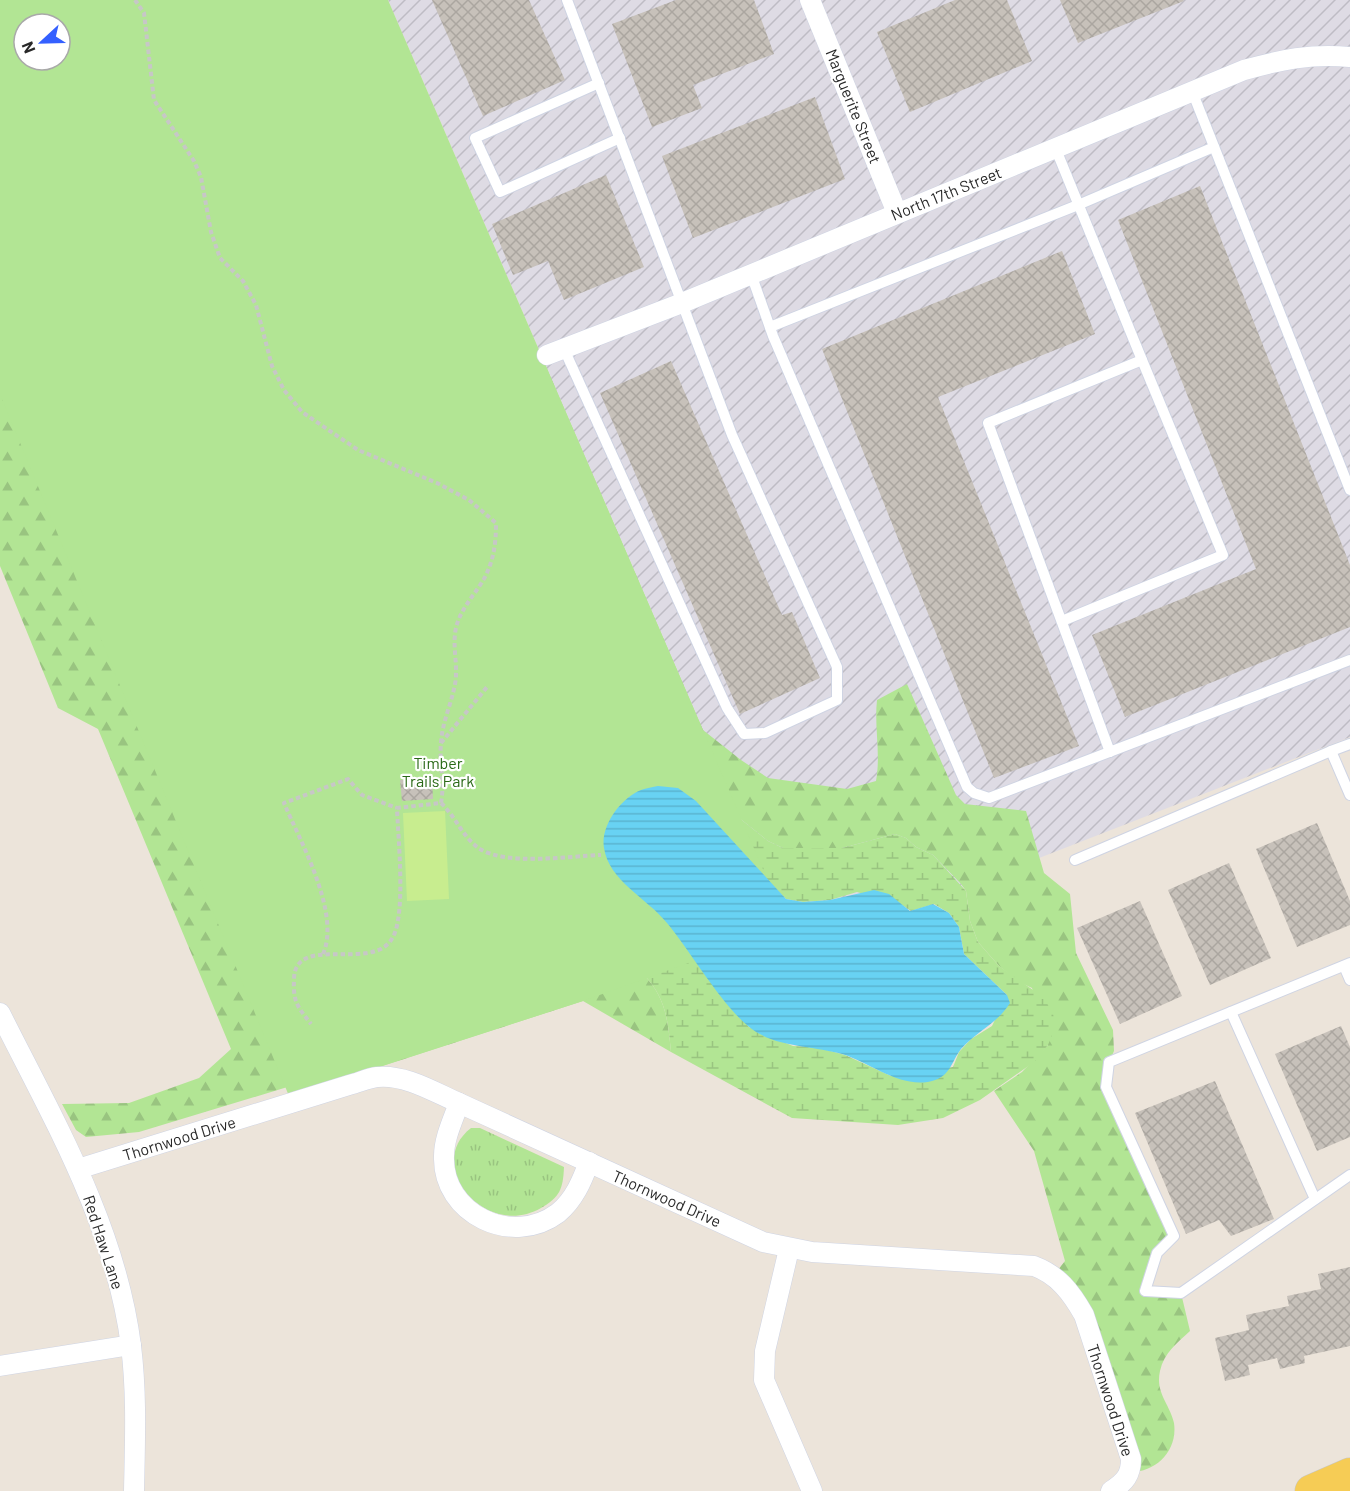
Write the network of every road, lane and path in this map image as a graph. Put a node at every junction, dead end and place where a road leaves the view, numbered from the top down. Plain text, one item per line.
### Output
1 (135, 0) edge
2 (567, 0) edge
3 (810, 0) edge
4 (1350, 57) edge
5 (599, 83) junction
6 (1192, 91) junction
7 (620, 138) junction
8 (1055, 147) junction
9 (1214, 147) junction
10 (1078, 205) junction
11 (897, 213) junction
12 (751, 274) junction
13 (682, 303) junction
14 (770, 327) junction
15 (556, 352) joint
16 (1142, 360) junction
17 (1350, 490) edge
18 (1062, 621) junction
19 (1350, 660) edge
20 (487, 687) dead end
21 (441, 744) junction
22 (1350, 744) edge
23 (1331, 751) junction
24 (1110, 752) junction
25 (1350, 795) edge
26 (441, 803) junction
27 (398, 808) junction
28 (601, 855) dead end
29 (1075, 860) dead end
30 (323, 954) junction
31 (1347, 965) edge
32 (1350, 980) edge
33 (1231, 1012) junction
34 (0, 1013) edge
35 (311, 1024) dead end
36 (459, 1103) junction
37 (589, 1162) junction
38 (78, 1169) junction
39 (1350, 1174) edge
40 (1315, 1199) junction
41 (789, 1249) junction
42 (130, 1344) junction
43 (0, 1366) edge
44 (1350, 1474) edge
45 (1350, 1481) edge
46 (1117, 1487) edge
47 (134, 1491) edge
48 (812, 1491) edge
49 (1311, 1491) edge
50 (1320, 1491) edge

1 - 21 path
2 - 5 lane
3 - 11 street, Marguerite Street
4 - 6 street, North 17th Street
5 - 7 lane
5 - 7 lane
6 - 8 street, North 17th Street
6 - 9 lane
7 - 13 lane
8 - 10 lane
8 - 11 street, North 17th Street
9 - 10 lane
9 - 17 lane
10 - 14 lane
10 - 16 lane
11 - 12 street, North 17th Street
12 - 13 street, North 17th Street
12 - 14 lane
13 - 15 street, North 17th Street
13 - 15 lane
14 - 24 lane
16 - 18 lane
16 - 18 lane
18 - 24 lane
19 - 24 lane
20 - 21 path
21 - 26 path
22 - 23 lane
23 - 25 lane
23 - 29 lane
26 - 27 path
26 - 28 path
27 - 30 path
27 - 30 path
30 - 35 path
31 - 32 lane
31 - 33 lane
33 - 40 lane
33 - 40 lane
34 - 38 street, Red Haw Lane
36 - 37 street, Thornwood Drive
36 - 37 street
36 - 38 street, Thornwood Drive
37 - 41 street, Thornwood Drive
38 - 42 street, Red Haw Lane
39 - 40 lane
41 - 46 street, Thornwood Drive
41 - 48 street
42 - 43 street
42 - 47 street, Red Haw Lane
44 - 49 main road
45 - 50 main road

